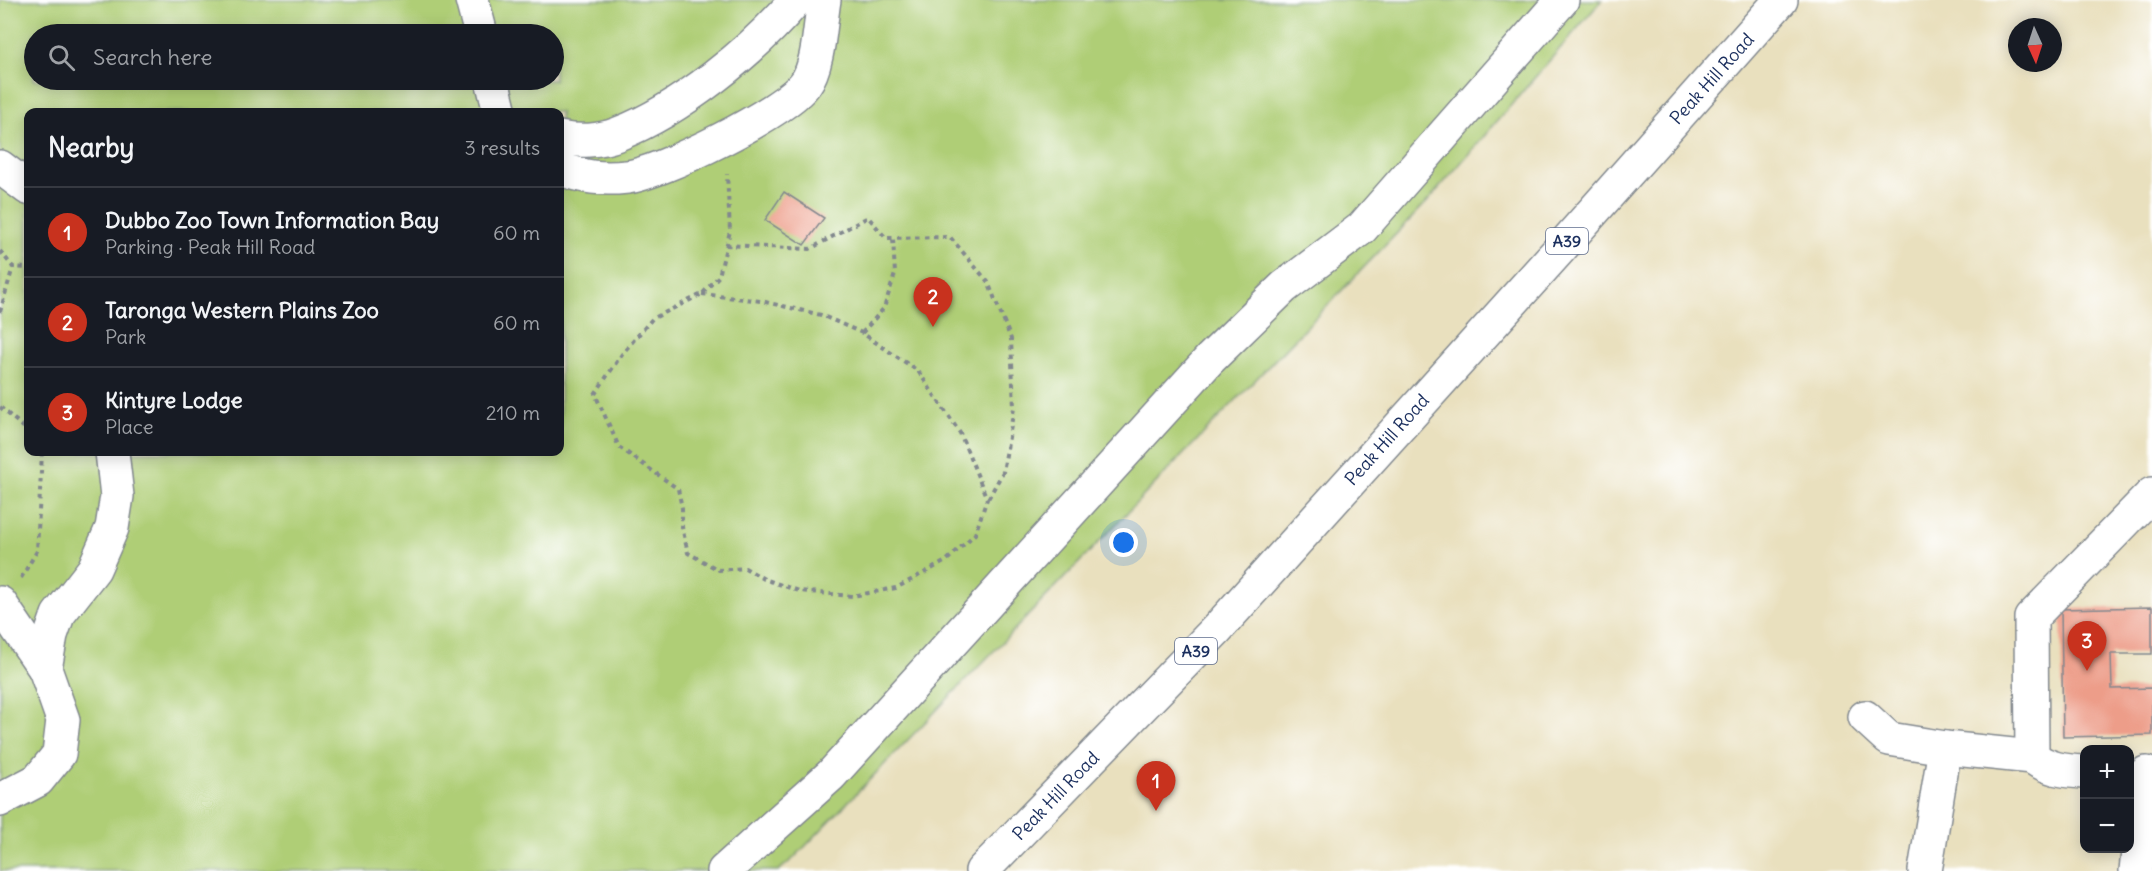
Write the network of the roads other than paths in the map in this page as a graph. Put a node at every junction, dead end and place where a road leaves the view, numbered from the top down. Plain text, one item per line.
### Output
1 (472, 0) edge
2 (796, 0) edge
3 (824, 0) edge
4 (1562, 0) edge
5 (1781, 0) edge
6 (478, 24) edge
7 (564, 139) edge
8 (0, 167) edge
9 (564, 170) edge
10 (24, 185) edge
11 (112, 456) edge
12 (2152, 494) edge
13 (1, 605) edge
14 (45, 669) junction
15 (1865, 717) dead end
16 (1945, 748) junction
17 (2032, 757) junction
18 (2080, 772) edge
19 (2143, 773) edge
20 (0, 800) edge
21 (724, 871) edge
22 (982, 871) edge
23 (1925, 871) edge
24 (2136, 871) edge

1 - 6 main road
2 - 7 main road
3 - 9 main road
4 - 21 main road
5 - 22 main road, Peak Hill Road / A39
8 - 10 main road
11 - 14 main road
12 - 17 main road
13 - 14 main road
14 - 20 main road
15 - 16 main road
16 - 17 main road
16 - 23 main road
17 - 18 main road
19 - 24 main road

